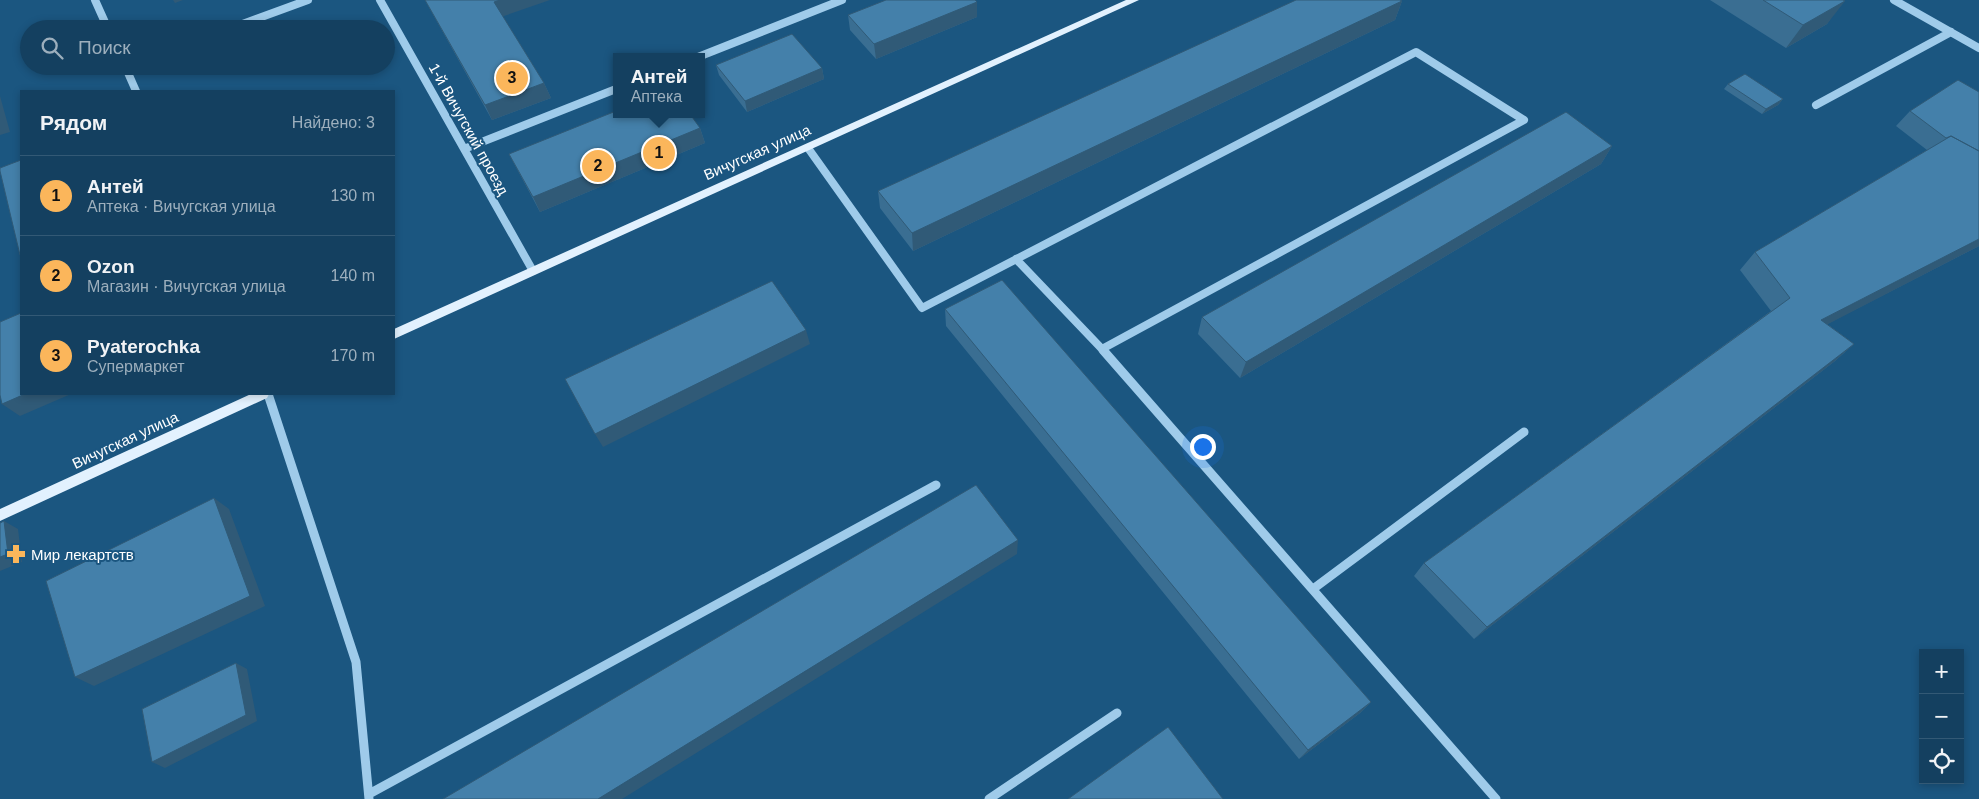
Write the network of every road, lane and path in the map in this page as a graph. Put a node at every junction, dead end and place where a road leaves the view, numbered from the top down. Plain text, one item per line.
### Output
1 (95, 0) edge
2 (308, 0) edge
3 (380, 0) edge
4 (842, 0) edge
5 (1134, 0) edge
6 (1894, 0) edge
7 (104, 20) edge
8 (254, 20) edge
9 (391, 20) edge
10 (395, 27) edge
11 (1951, 32) junction
12 (1979, 48) edge
13 (705, 54) edge
14 (129, 75) edge
15 (136, 90) edge
16 (613, 90) edge
17 (1816, 105) dead end
18 (808, 148) junction
19 (464, 149) junction
20 (1016, 259) junction
21 (533, 271) junction
22 (395, 334) edge
23 (1102, 348) junction
24 (261, 395) edge
25 (268, 395) edge
26 (1524, 432) dead end
27 (936, 485) dead end
28 (0, 515) edge
29 (1312, 589) junction
30 (1116, 713) dead end
31 (369, 797) edge
32 (989, 799) edge
33 (1496, 799) edge

1 - 7 street
2 - 8 street
3 - 9 street, 1-й Вичугский проезд
4 - 13 street
5 - 18 main road, Вичугская улица
6 - 11 street
10 - 19 street, 1-й Вичугский проезд
11 - 12 street
11 - 17 street
14 - 15 street
16 - 19 street
18 - 20 street
18 - 21 main road, Вичугская улица
19 - 21 street, 1-й Вичугский проезд
20 - 23 street
20 - 23 street
21 - 22 main road, Вичугская улица
23 - 29 street
24 - 28 main road, Вичугская улица
25 - 31 street
26 - 29 street
27 - 31 street
29 - 33 street
30 - 32 street

